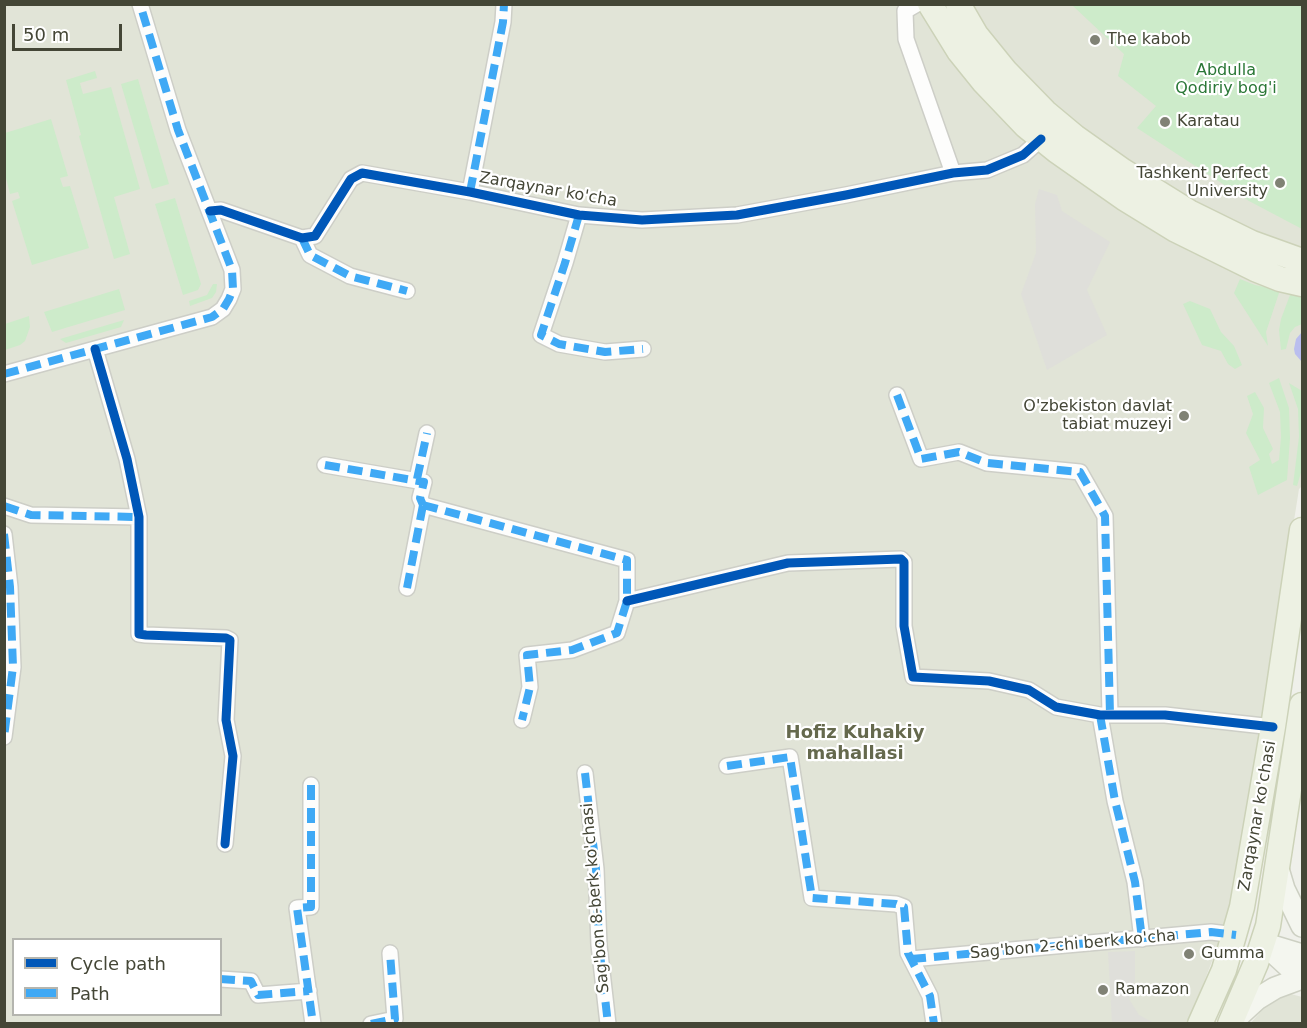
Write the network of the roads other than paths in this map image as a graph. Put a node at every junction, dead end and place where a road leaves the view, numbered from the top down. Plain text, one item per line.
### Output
1 (140, 4) edge
2 (504, 4) edge
3 (916, 4) edge
4 (930, 4) edge
5 (958, 4) edge
6 (1041, 139) junction
7 (953, 173) junction
8 (470, 192) junction
9 (210, 212) junction
10 (579, 214) junction
11 (302, 238) junction
12 (1302, 261) edge
13 (1302, 284) edge
14 (407, 291) dead end
15 (95, 349) junction
16 (643, 349) dead end
17 (4, 374) edge
18 (897, 395) dead end
19 (427, 433) dead end
20 (325, 465) dead end
21 (417, 479) junction
22 (423, 505) junction
23 (4, 506) edge
24 (139, 517) junction
25 (1302, 530) edge
26 (4, 534) edge
27 (407, 588) dead end
28 (627, 601) junction
29 (1302, 705) edge
30 (1105, 714) junction
31 (522, 720) dead end
32 (1273, 727) junction
33 (4, 737) edge
34 (727, 766) dead end
35 (585, 773) dead end
36 (312, 785) dead end
37 (225, 844) dead end
38 (1278, 869) junction
39 (1242, 907) junction
40 (1302, 926) edge
41 (1236, 935) junction
42 (1143, 939) junction
43 (1263, 943) junction
44 (390, 953) dead end
45 (1302, 955) edge
46 (911, 959) junction
47 (1302, 978) edge
48 (222, 980) edge
49 (309, 991) junction
50 (313, 1023) edge
51 (371, 1023) edge
52 (608, 1023) edge
53 (934, 1023) edge
54 (1200, 1023) edge
55 (1230, 1023) edge

1 - 9 street
2 - 8 street
3 - 7 street
4 - 6 main road
5 - 12 main road
6 - 7 street, Zarqaynar ko'cha
6 - 13 main road
7 - 10 street, Zarqaynar ko'cha
8 - 10 street, Zarqaynar ko'cha
8 - 11 street, Zarqaynar ko'cha
9 - 11 street
9 - 15 street
10 - 16 street
11 - 14 street
15 - 17 street
15 - 24 street
18 - 30 street
19 - 21 street
20 - 21 street
21 - 22 street
22 - 27 street
22 - 28 street
23 - 24 street
24 - 37 street
25 - 32 main road, Zarqaynar ko'chasi
26 - 33 street
28 - 30 street
28 - 31 street
29 - 38 main road, Zarqaynar ko'chasi
30 - 32 street
30 - 42 street
32 - 39 main road, Zarqaynar ko'chasi
34 - 46 street
35 - 52 street, Sag'bon 8-berk ko'chasi
36 - 49 street
38 - 40 main road
38 - 43 main road, Zarqaynar ko'chasi
39 - 41 main road, Zarqaynar ko'chasi
39 - 43 main road
41 - 42 street, Sag'bon 2-chi berk ko'cha
41 - 43 main road
41 - 54 main road, Zarqaynar ko'chasi
42 - 46 street, Sag'bon 2-chi berk ko'cha
43 - 45 main road
43 - 47 main road
43 - 55 main road, Zarqaynar ko'chasi
44 - 51 street
46 - 53 street
47 - 55 main road
48 - 49 street
49 - 50 street

